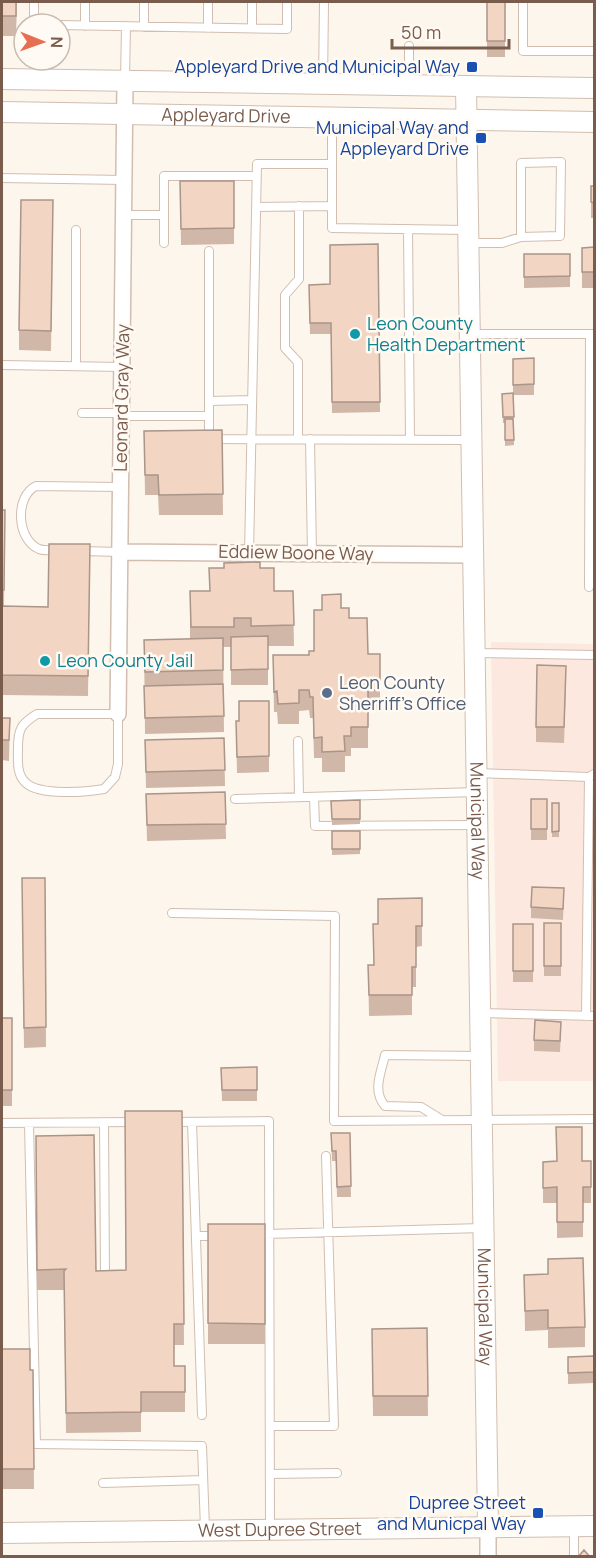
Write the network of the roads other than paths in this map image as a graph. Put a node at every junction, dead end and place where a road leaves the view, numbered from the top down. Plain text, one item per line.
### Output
1 (85, 2) edge
2 (144, 2) edge
3 (208, 2) edge
4 (252, 2) edge
5 (288, 2) edge
6 (324, 2) edge
7 (523, 2) edge
8 (72, 25) edge
9 (85, 26) junction
10 (126, 26) junction
11 (144, 27) junction
12 (208, 28) junction
13 (252, 28) junction
14 (409, 46) dead end
15 (594, 51) edge
16 (2, 80) edge
17 (125, 81) junction
18 (323, 84) junction
19 (409, 85) junction
20 (466, 86) junction
21 (594, 88) edge
22 (2, 112) edge
23 (125, 114) junction
24 (332, 118) junction
25 (467, 120) junction
26 (594, 122) edge
27 (332, 165) junction
28 (256, 176) junction
29 (2, 178) edge
30 (124, 180) junction
31 (299, 206) junction
32 (332, 206) junction
33 (256, 207) junction
34 (124, 215) junction
35 (164, 215) junction
36 (408, 229) junction
37 (76, 230) dead end
38 (469, 237) junction
39 (521, 237) junction
40 (164, 243) dead end
41 (209, 251) dead end
42 (470, 334) junction
43 (592, 334) edge
44 (2, 365) edge
45 (76, 366) junction
46 (122, 367) junction
47 (252, 400) junction
48 (209, 401) junction
49 (82, 413) dead end
50 (121, 414) junction
51 (209, 416) junction
52 (251, 439) junction
53 (298, 439) junction
54 (310, 439) junction
55 (411, 440) junction
56 (472, 440) junction
57 (121, 487) junction
58 (592, 542) edge
59 (63, 550) edge
60 (74, 550) edge
61 (120, 552) junction
62 (249, 553) junction
63 (312, 554) junction
64 (473, 555) junction
65 (589, 587) dead end
66 (475, 653) junction
67 (594, 655) edge
68 (118, 714) junction
69 (298, 741) dead end
70 (592, 775) edge
71 (477, 782) junction
72 (314, 796) junction
73 (299, 797) junction
74 (235, 799) dead end
75 (477, 825) junction
76 (172, 913) dead end
77 (591, 979) edge
78 (479, 1012) junction
79 (590, 1016) edge
80 (480, 1056) junction
81 (400, 1106) junction
82 (594, 1119) edge
83 (400, 1121) junction
84 (443, 1121) junction
85 (482, 1121) junction
86 (104, 1122) junction
87 (148, 1122) edge
88 (170, 1122) edge
89 (192, 1122) junction
90 (2, 1123) edge
91 (29, 1123) junction
92 (326, 1156) dead end
93 (483, 1228) junction
94 (328, 1232) junction
95 (259, 1234) edge
96 (269, 1234) junction
97 (227, 1235) edge
98 (196, 1236) junction
99 (105, 1276) edge
100 (202, 1414) dead end
101 (270, 1426) junction
102 (337, 1473) dead end
103 (270, 1474) junction
104 (203, 1480) junction
105 (103, 1483) dead end
106 (594, 1526) edge
107 (488, 1527) junction
108 (574, 1527) junction
109 (270, 1530) junction
110 (205, 1531) junction
111 (2, 1533) edge
112 (488, 1557) edge
113 (574, 1557) edge

1 - 9 lane
2 - 11 lane
3 - 12 lane
4 - 13 lane
5 - 13 lane
6 - 18 lane
7 - 15 lane
8 - 9 lane
9 - 10 lane
10 - 11 lane
10 - 17 lane
11 - 12 lane
12 - 13 lane
14 - 19 lane
16 - 17 street, Appleyard Drive
17 - 18 street, Appleyard Drive
17 - 23 street, Leonard Gray Way
18 - 19 street, Appleyard Drive
19 - 20 street, Appleyard Drive
20 - 21 street, Appleyard Drive
20 - 25 street, Municipal Way
22 - 23 street, Appleyard Drive
23 - 24 street, Appleyard Drive
23 - 30 street, Leonard Gray Way
24 - 25 street, Appleyard Drive
24 - 27 lane
25 - 26 street, Appleyard Drive
25 - 38 street, Municipal Way
27 - 28 lane
27 - 32 lane
28 - 33 lane
28 - 35 lane
29 - 30 lane
30 - 34 street, Leonard Gray Way
31 - 32 lane
31 - 33 lane
31 - 53 lane
32 - 36 lane
33 - 47 lane
34 - 35 lane
34 - 46 street, Leonard Gray Way
35 - 40 lane
36 - 38 lane
36 - 55 lane
37 - 45 lane
38 - 39 lane
38 - 42 street, Municipal Way
39 - 39 lane
41 - 48 lane
42 - 43 lane
42 - 56 street, Municipal Way
43 - 58 lane
44 - 45 lane
45 - 46 lane
46 - 50 street, Leonard Gray Way
47 - 48 lane
47 - 52 lane
48 - 51 lane
49 - 50 lane
50 - 51 lane
50 - 57 street, Leonard Gray Way
51 - 52 lane
52 - 53 lane
52 - 62 lane
53 - 54 lane
54 - 55 lane
54 - 63 lane
55 - 56 lane
56 - 64 street, Municipal Way
57 - 59 lane
57 - 61 street, Leonard Gray Way
58 - 65 lane
60 - 61 lane
61 - 62 street, Eddiew Boone Way
61 - 68 street, Leonard Gray Way
62 - 63 street, Eddiew Boone Way
63 - 64 street, Eddiew Boone Way
64 - 66 street, Municipal Way
66 - 67 lane
66 - 71 street, Municipal Way
68 - 68 lane
69 - 73 lane
70 - 71 lane
70 - 77 lane
71 - 72 lane
71 - 75 street, Municipal Way
72 - 73 lane
72 - 75 lane
73 - 74 lane
75 - 78 street, Municipal Way
76 - 83 lane
77 - 79 lane
78 - 79 lane
78 - 80 street, Municipal Way
80 - 81 lane
80 - 85 street, Municipal Way
81 - 83 lane
81 - 84 lane
82 - 85 lane
83 - 84 lane
84 - 85 lane
85 - 93 street, Municipal Way
86 - 87 lane
86 - 91 lane
86 - 99 lane
88 - 89 lane
89 - 96 lane
89 - 98 lane
90 - 91 lane
91 - 104 lane
92 - 94 lane
93 - 94 lane
93 - 107 street, Municipal Way
94 - 96 lane
94 - 101 lane
95 - 96 lane
96 - 101 lane
97 - 98 lane
98 - 100 lane
101 - 103 lane
102 - 103 lane
103 - 109 lane
104 - 105 lane
104 - 110 lane
106 - 108 street, West Dupree Street
107 - 108 street, West Dupree Street
107 - 109 street, West Dupree Street
107 - 112 street, Municipal Way
108 - 113 lane
109 - 110 street, West Dupree Street
110 - 111 street, West Dupree Street

